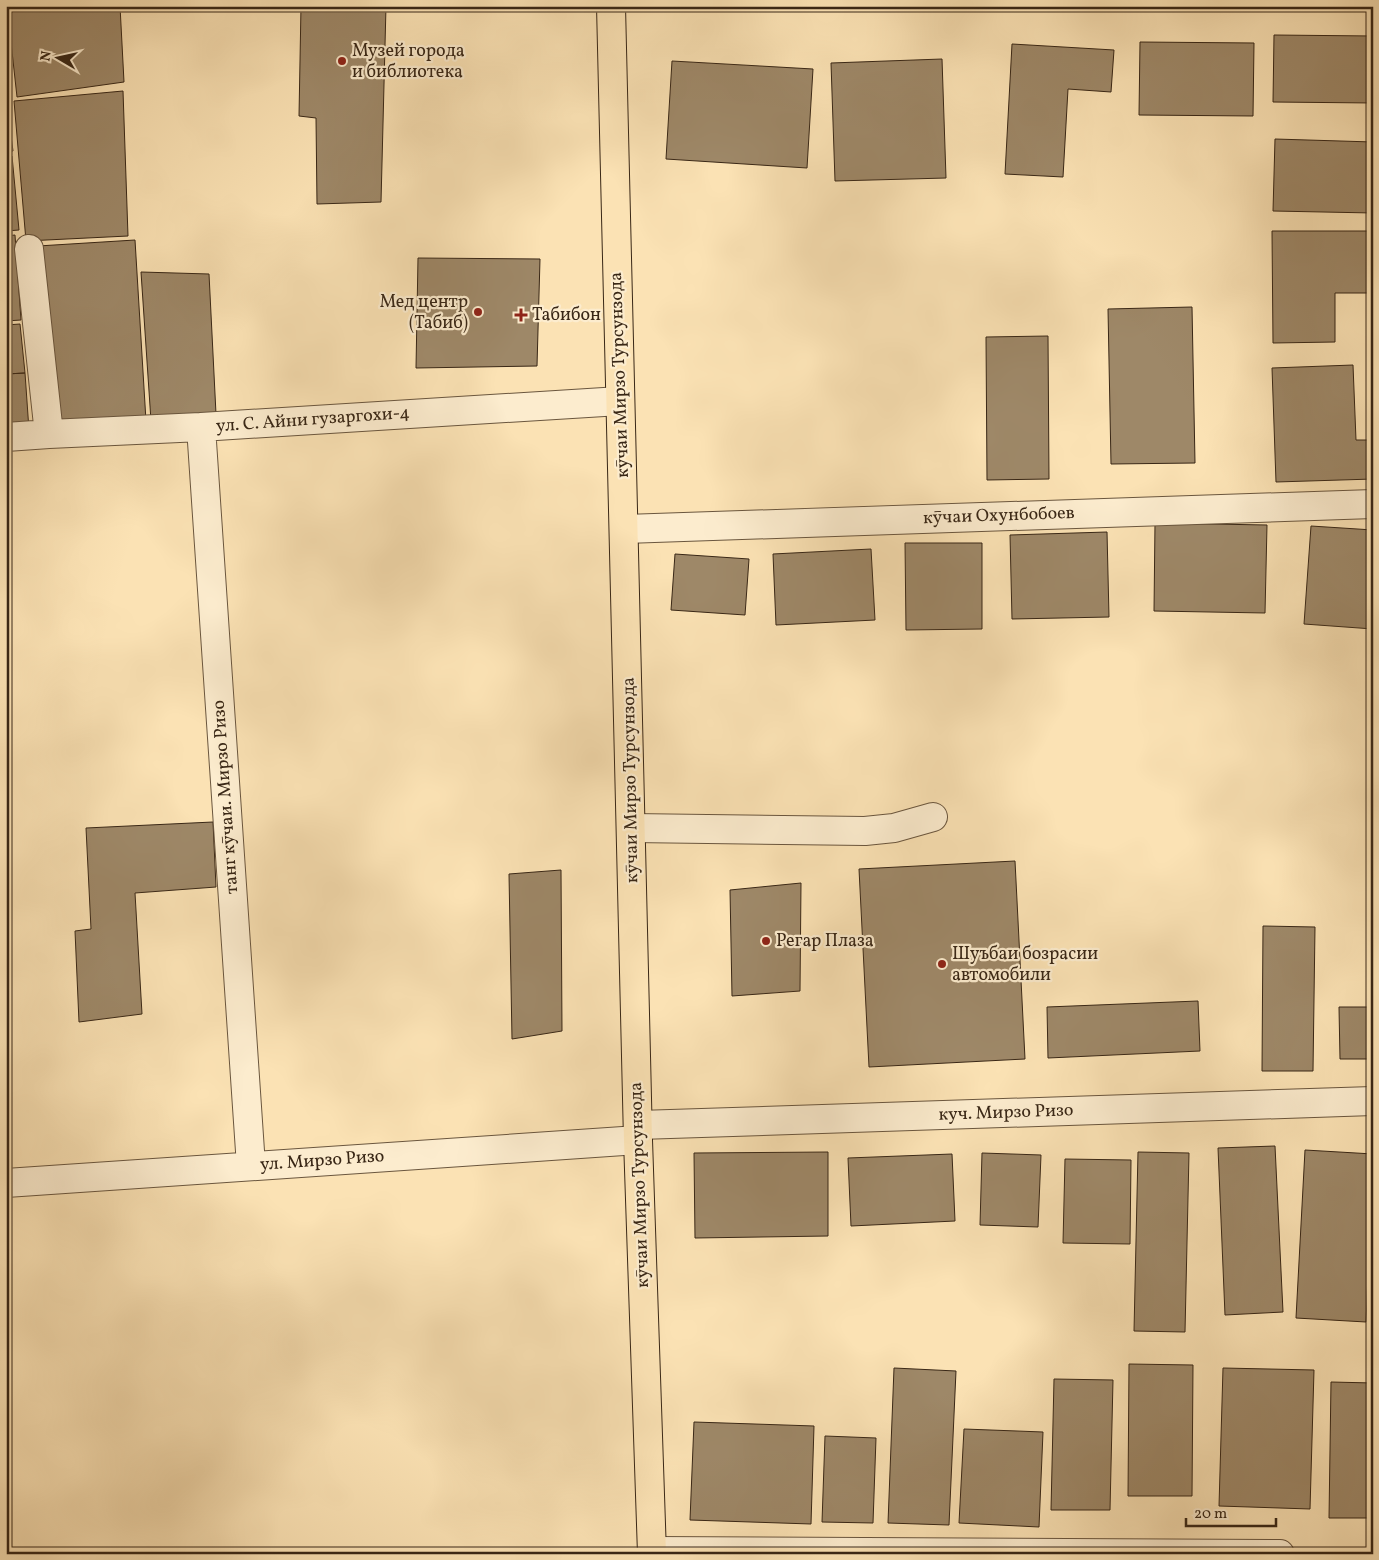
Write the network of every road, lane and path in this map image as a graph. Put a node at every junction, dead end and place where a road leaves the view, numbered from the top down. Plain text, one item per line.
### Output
1 (611, 6) edge
2 (29, 249) dead end
3 (620, 401) junction
4 (201, 427) junction
5 (49, 434) junction
6 (6, 437) edge
7 (1373, 504) edge
8 (625, 529) junction
9 (933, 817) dead end
10 (632, 828) junction
11 (1373, 1101) edge
12 (638, 1133) junction
13 (251, 1166) junction
14 (6, 1183) edge
15 (652, 1552) edge
16 (1280, 1554) edge

1 - 3 main road, кӯчаи Мирзо Турсунзода
2 - 5 street
3 - 4 street, ул. С. Айни гузаргохи-4
3 - 8 main road, кӯчаи Мирзо Турсунзода
4 - 5 street, ул. С. Айни гузаргохи-4
4 - 13 street, танг кӯчаи. Мирзо Ризо
5 - 6 street, ул. С. Айни гузаргохи-4
7 - 8 street, кӯчаи Охунбобоев
8 - 10 main road, кӯчаи Мирзо Турсунзода
9 - 10 street
10 - 12 main road, кӯчаи Мирзо Турсунзода
11 - 12 street, куч. Мирзо Ризо
12 - 13 street, ул. Мирзо Ризо
12 - 15 main road, кӯчаи Мирзо Турсунзода
13 - 14 street, ул. Мирзо Ризо
15 - 16 street

